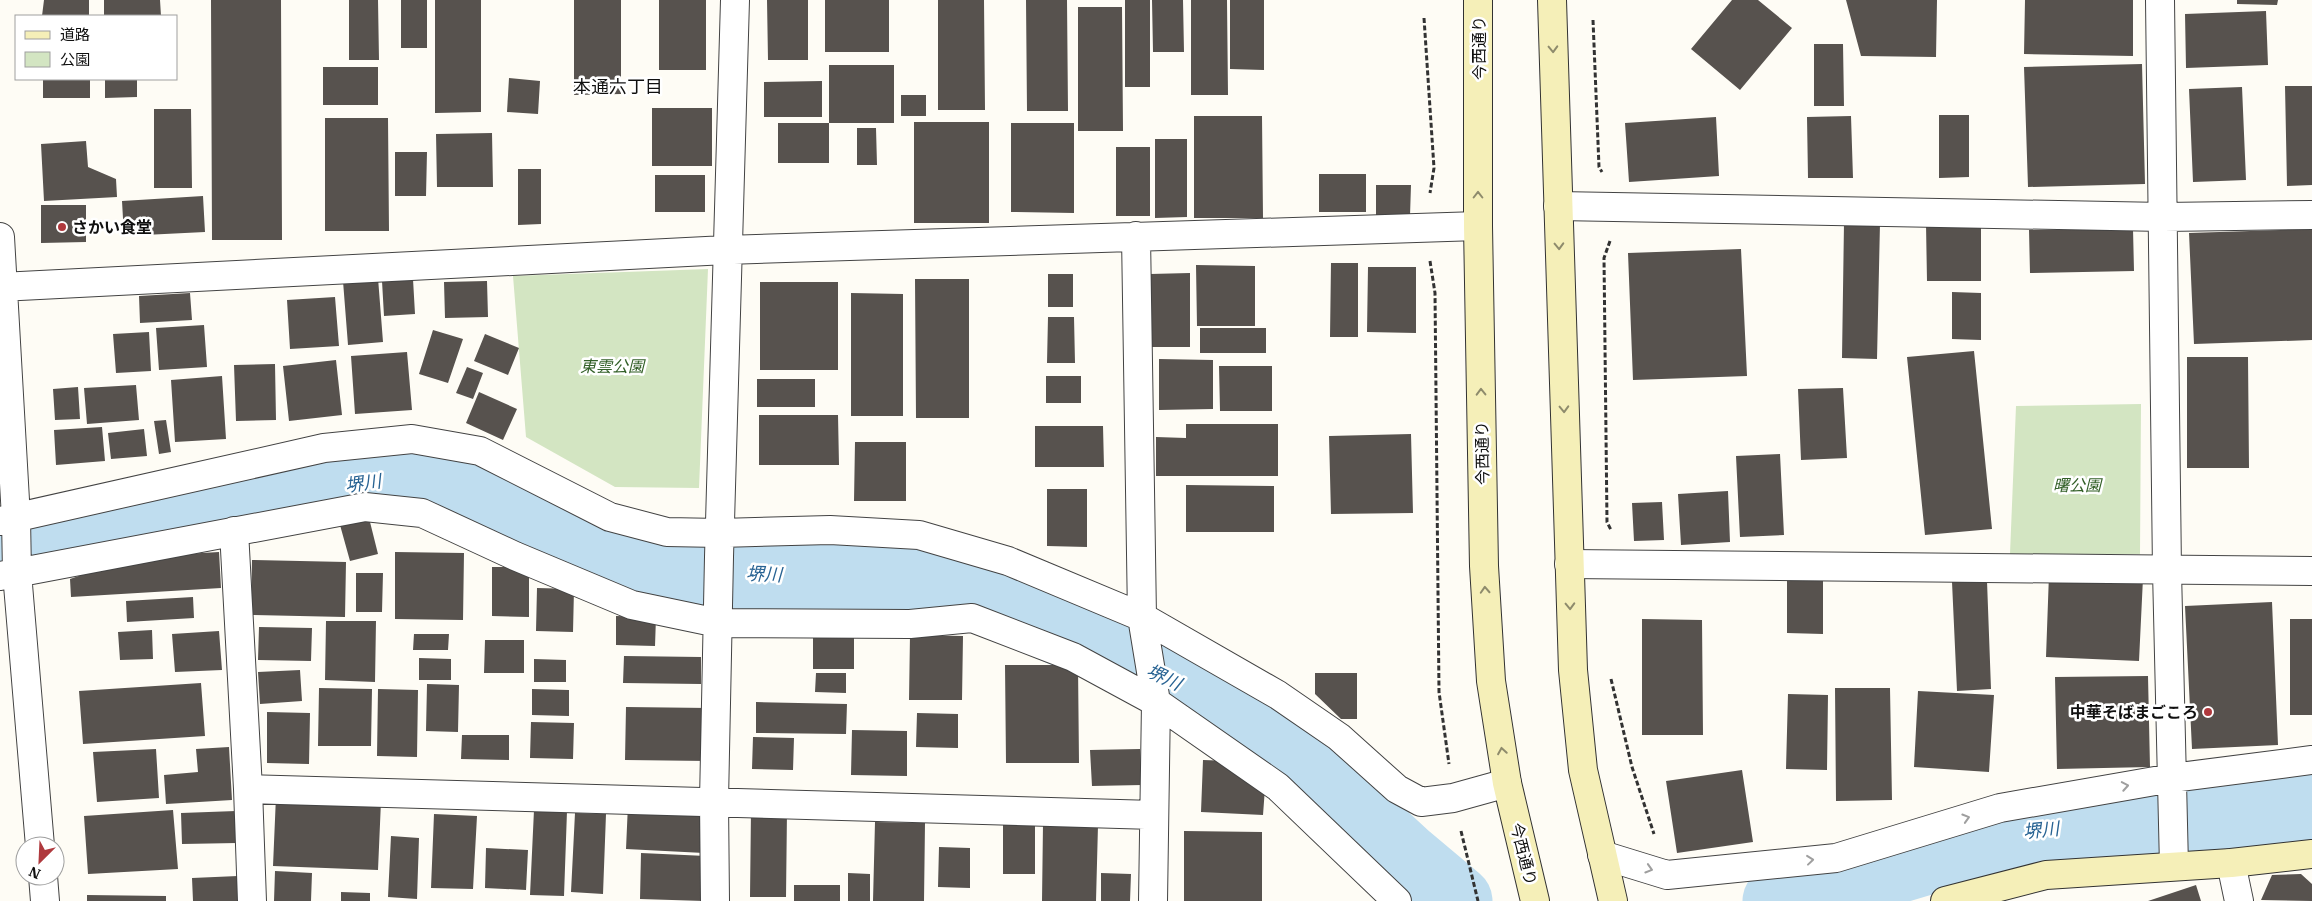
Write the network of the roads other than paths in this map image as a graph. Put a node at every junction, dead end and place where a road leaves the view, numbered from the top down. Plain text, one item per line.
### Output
1 (735, 0) edge
2 (1478, 0) edge
3 (1552, 0) edge
4 (2160, 0) edge
5 (1558, 206) junction
6 (2312, 215) edge
7 (2164, 217) junction
8 (1478, 226) junction
9 (1136, 236) junction
10 (0, 237) edge
11 (726, 250) junction
12 (1, 287) edge
13 (8, 520) edge
14 (234, 531) junction
15 (719, 545) junction
16 (1569, 564) junction
17 (2167, 571) junction
18 (2312, 571) edge
19 (8, 575) edge
20 (718, 611) junction
21 (1143, 621) junction
22 (1154, 691) junction
23 (2312, 760) edge
24 (1506, 783) junction
25 (248, 789) junction
26 (2173, 790) junction
27 (714, 801) junction
28 (1154, 815) junction
29 (39, 836) edge
30 (2312, 854) edge
31 (1602, 855) junction
32 (2231, 863) junction
33 (2174, 866) junction
34 (44, 886) edge
35 (45, 901) edge
36 (252, 901) edge
37 (715, 901) edge
38 (1153, 901) edge
39 (1397, 901) edge
40 (1535, 901) edge
41 (1613, 901) edge
42 (1945, 901) edge
43 (2239, 901) edge

1 - 11 street
8 -> 2 street, 今西通り
3 -> 5 street
4 - 7 street
5 - 7 street
5 -> 16 street
6 - 7 street
7 - 17 street
8 - 9 street
24 -> 8 street, 今西通り
9 - 11 street
9 - 21 street
10 - 12 street
11 - 12 street
11 - 15 street
12 - 13 street
13 - 15 street
13 - 19 street
14 - 19 street
14 - 20 street
14 - 25 street
15 - 20 street
15 - 21 street
16 - 17 street
16 -> 31 street
17 - 18 street
17 - 26 street
19 - 29 street
20 - 22 street
20 - 27 street
21 - 22 street
21 - 24 street
22 - 28 street
22 - 39 street
23 - 26 street
24 - 40 street, 今西通り
25 - 27 street
25 - 36 street
31 -> 26 street
26 - 33 street
27 - 28 street
27 - 37 street
28 - 38 street
30 - 32 street
31 - 41 street
32 - 33 street
32 - 43 street
33 - 42 street
34 - 35 street

